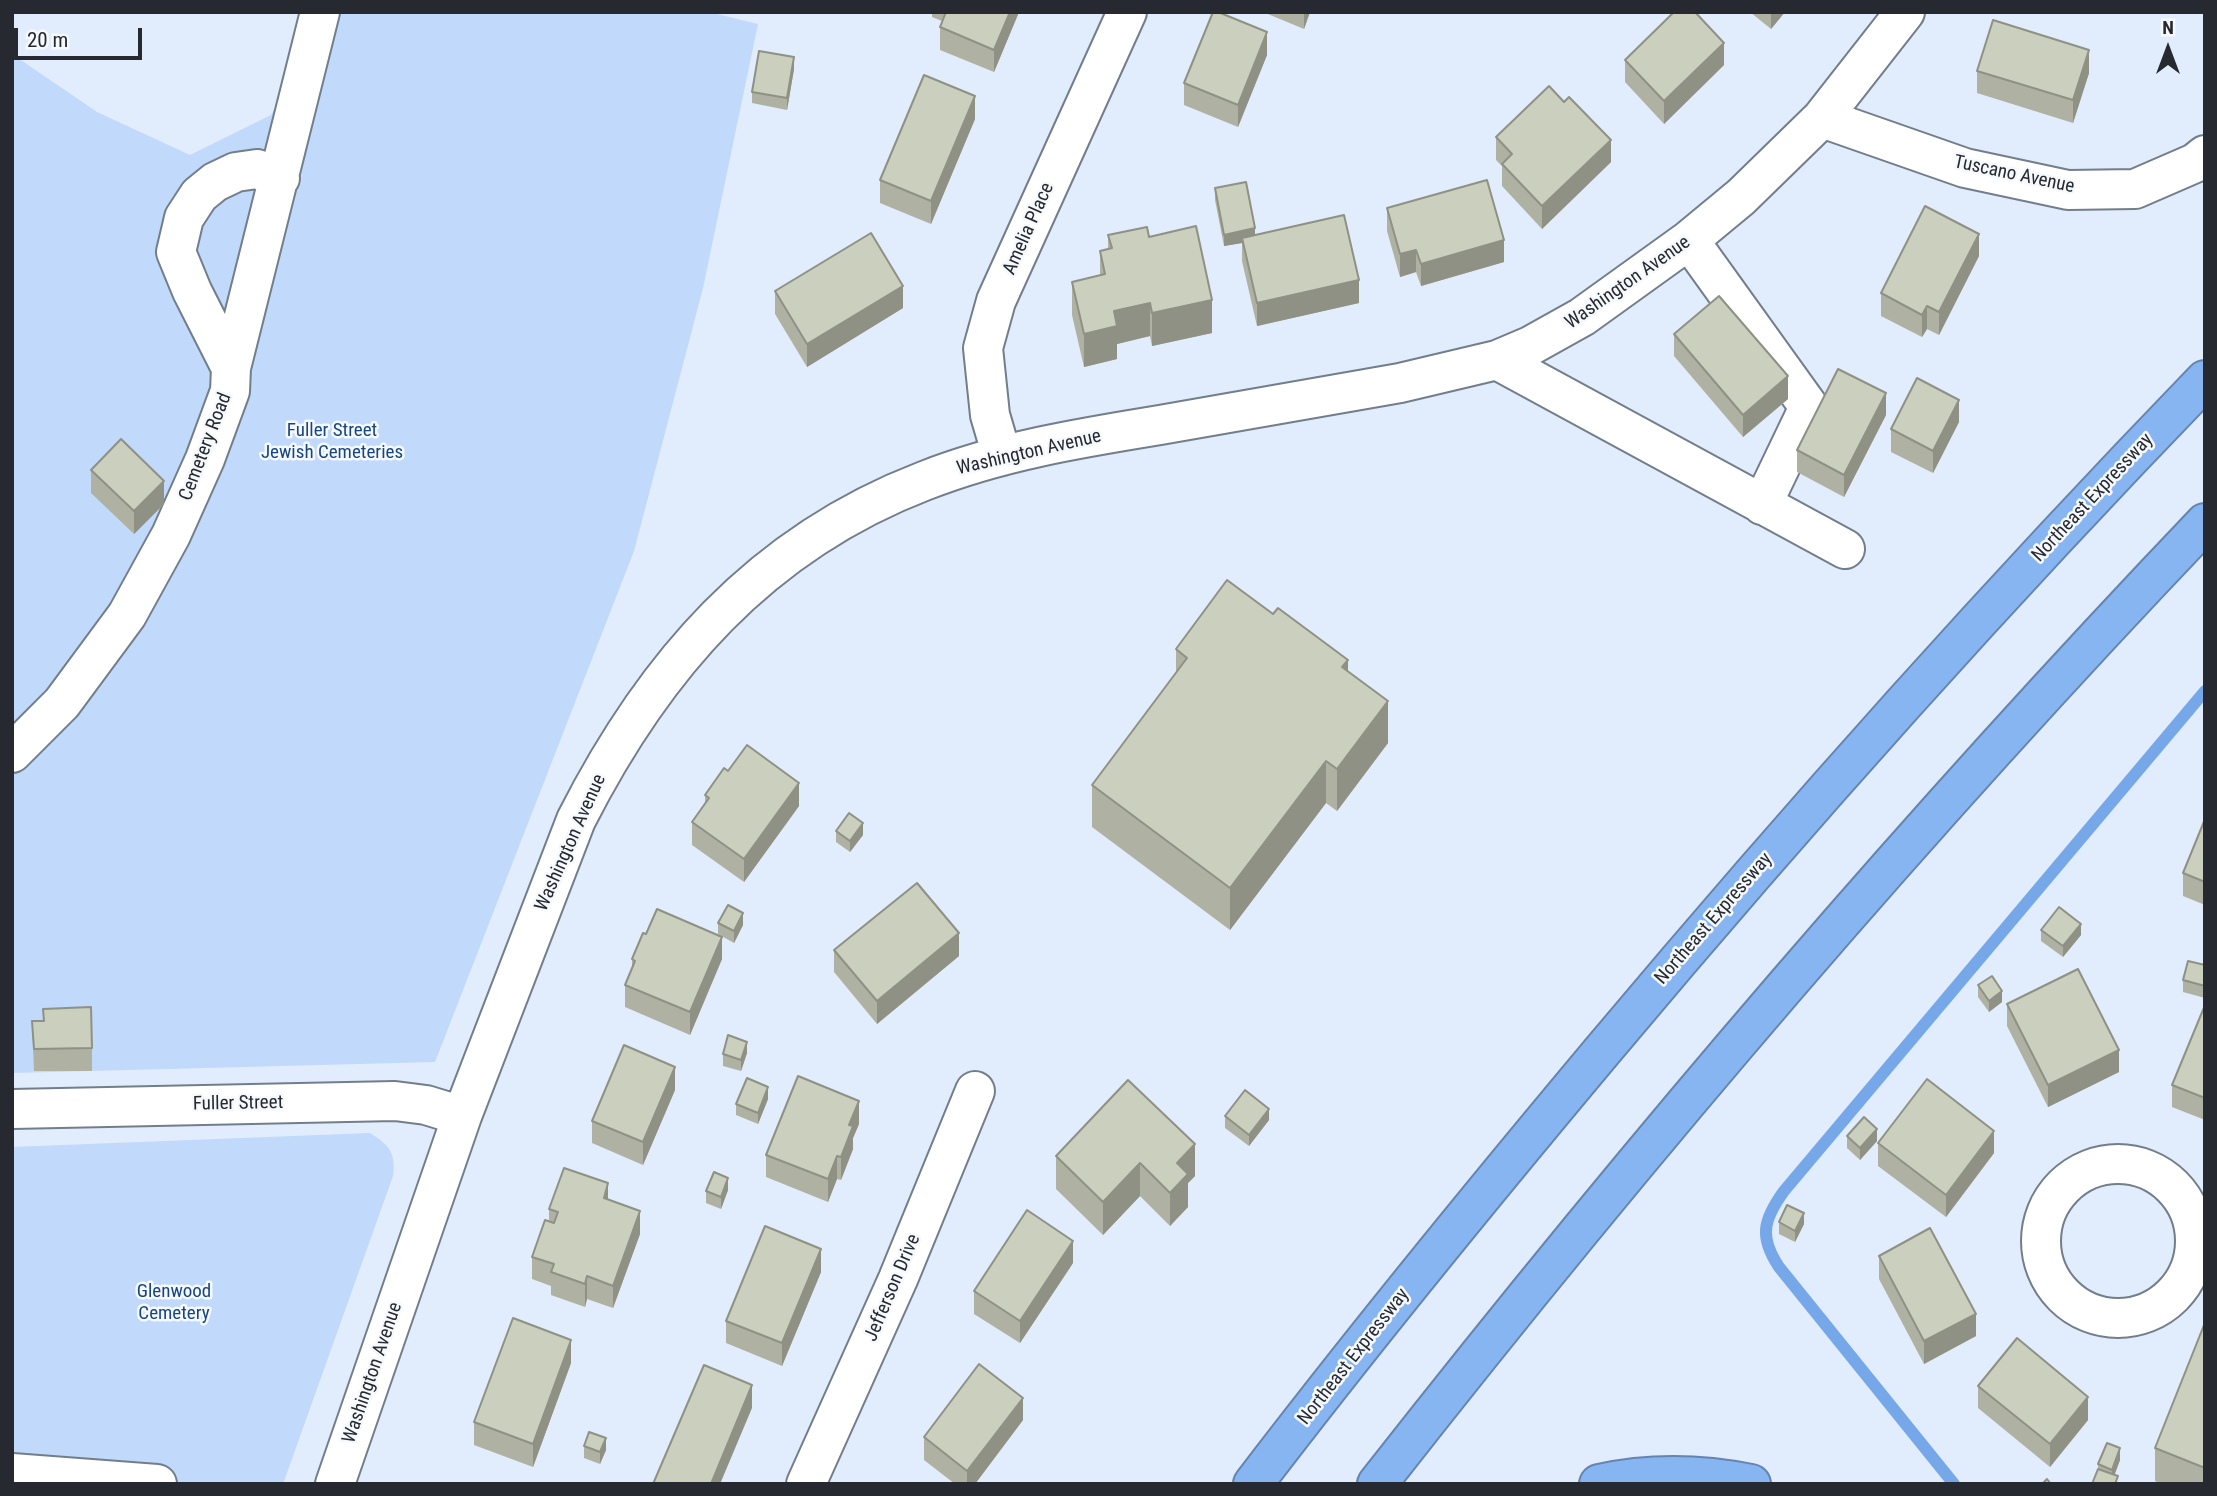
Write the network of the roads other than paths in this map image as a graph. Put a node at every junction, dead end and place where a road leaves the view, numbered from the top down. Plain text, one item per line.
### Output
1 (320, 12) edge
2 (1127, 12) edge
3 (1905, 12) edge
4 (1822, 118) junction
5 (2205, 155) edge
6 (280, 178) junction
7 (1689, 240) junction
8 (1497, 360) junction
9 (231, 368) junction
10 (2205, 380) edge
11 (1002, 456) junction
12 (1762, 505) junction
13 (2205, 523) edge
14 (1844, 549) dead end
15 (12, 753) edge
16 (975, 1091) dead end
17 (12, 1109) edge
18 (461, 1116) junction
19 (2197, 1276) edge
20 (12, 1473) edge
21 (157, 1484) edge
22 (335, 1484) edge
23 (806, 1484) edge
24 (1253, 1484) edge
25 (1377, 1484) edge
26 (1599, 1484) edge
27 (1751, 1484) edge

1 - 6 street, Cemetery Road
2 - 11 street, Amelia Place
3 - 4 street, Washington Avenue
4 - 5 street, Tuscano Avenue
4 - 7 street, Washington Avenue
6 - 9 street, Cemetery Road
6 - 9 street
7 - 8 street, Washington Avenue
7 - 12 street
8 - 11 street, Washington Avenue
8 - 12 street
9 - 15 street, Cemetery Road
10 - 24 highway, Northeast Expressway
11 - 18 street, Washington Avenue
12 - 14 street
13 - 25 highway
16 - 23 street, Jefferson Drive
17 - 18 street, Fuller Street
18 - 22 street, Washington Avenue
19 - 19 street
20 - 21 street
26 - 27 highway

